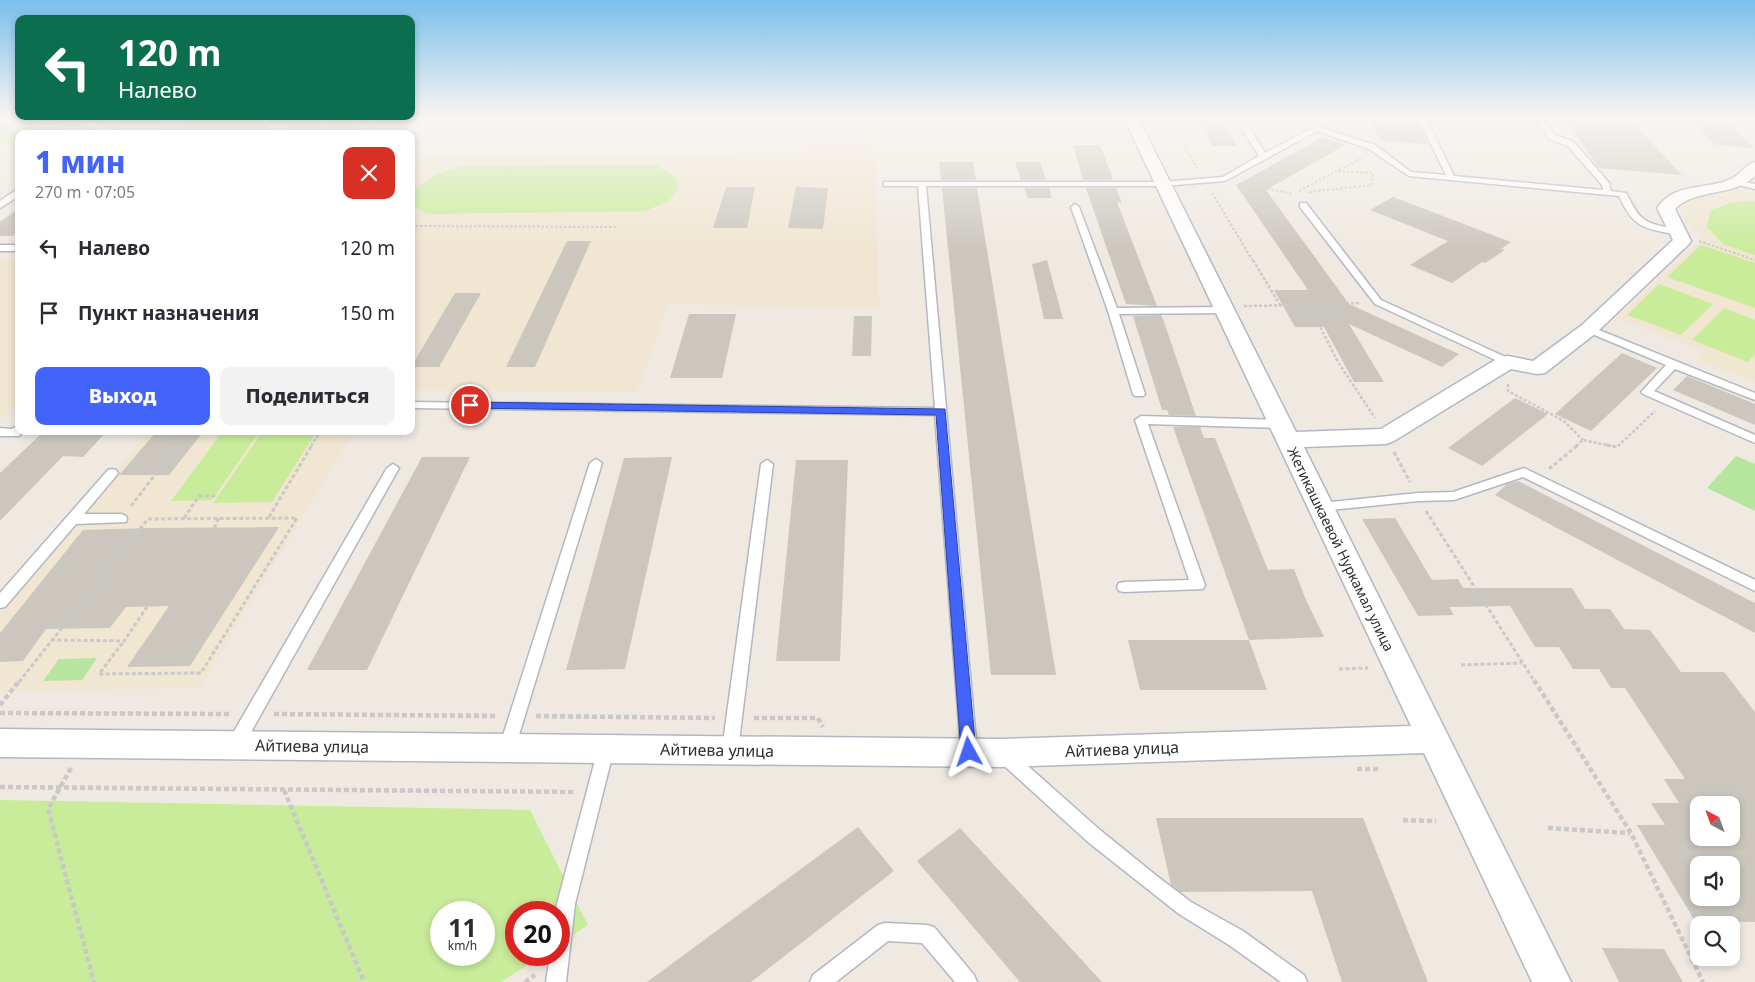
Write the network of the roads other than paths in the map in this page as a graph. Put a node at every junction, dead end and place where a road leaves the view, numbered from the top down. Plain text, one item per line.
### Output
1 (1152, 162) edge
2 (1254, 162) edge
3 (1392, 162) edge
4 (1444, 162) edge
5 (1586, 162) edge
6 (1755, 167) edge
7 (1451, 177) junction
8 (887, 184) dead end
9 (922, 184) junction
10 (1163, 184) junction
11 (1747, 184) edge
12 (1607, 192) junction
13 (15, 195) edge
14 (1303, 205) road end
15 (0, 206) edge
16 (1075, 207) dead end
17 (1680, 235) junction
18 (0, 248) edge
19 (15, 248) edge
20 (1224, 308) junction
21 (1113, 311) junction
22 (1589, 329) junction
23 (1508, 362) junction
24 (1673, 364) junction
25 (1139, 394) dead end
26 (1755, 397) edge
27 (415, 405) edge
28 (941, 412) junction
29 (0, 432) edge
30 (1284, 432) junction
31 (15, 433) edge
32 (1755, 439) edge
33 (596, 463) dead end
34 (767, 464) dead end
35 (393, 468) dead end
36 (112, 473) dead end
37 (1321, 508) junction
38 (72, 519) junction
39 (121, 520) road end
40 (1124, 586) dead end
41 (1755, 586) edge
42 (0, 603) edge
43 (1434, 738) junction
44 (0, 743) edge
45 (235, 745) junction
46 (507, 748) junction
47 (606, 749) junction
48 (730, 750) junction
49 (969, 752) junction
50 (1001, 752) junction
51 (556, 982) edge
52 (820, 982) edge
53 (967, 982) edge
54 (1297, 982) edge
55 (1552, 982) edge

1 - 10 street, Жетикашкаевой Нуркамал улица
2 - 10 lane
3 - 7 lane
4 - 7 lane
5 - 12 lane
6 - 11 street
7 - 12 lane
8 - 9 lane
9 - 10 lane
9 - 28 lane
10 - 20 street, Жетикашкаевой Нуркамал улица
11 - 17 street
12 - 17 lane
13 - 15 lane
14 - 23 lane
16 - 21 lane
17 - 22 street
18 - 19 lane
20 - 21 lane
20 - 30 street, Жетикашкаевой Нуркамал улица
21 - 25 lane
22 - 23 street
22 - 24 lane
23 - 30 street
24 - 26 lane
24 - 32 lane
27 - 28 lane
28 - 49 lane
29 - 31 lane
30 - 37 street, Жетикашкаевой Нуркамал улица
30 - 40 lane
33 - 46 lane
34 - 48 lane
35 - 45 lane
36 - 38 lane
37 - 41 lane
37 - 43 street, Жетикашкаевой Нуркамал улица
38 - 39 lane
38 - 42 lane
43 - 50 street, Айтиева улица
43 - 55 street, Жетикашкаевой Нуркамал улица
44 - 45 street, Айтиева улица
45 - 46 street, Айтиева улица
46 - 47 street, Айтиева улица
47 - 48 street, Айтиева улица
47 - 51 lane
48 - 49 street, Айтиева улица
49 - 50 street, Айтиева улица
50 - 54 lane
52 - 53 lane

